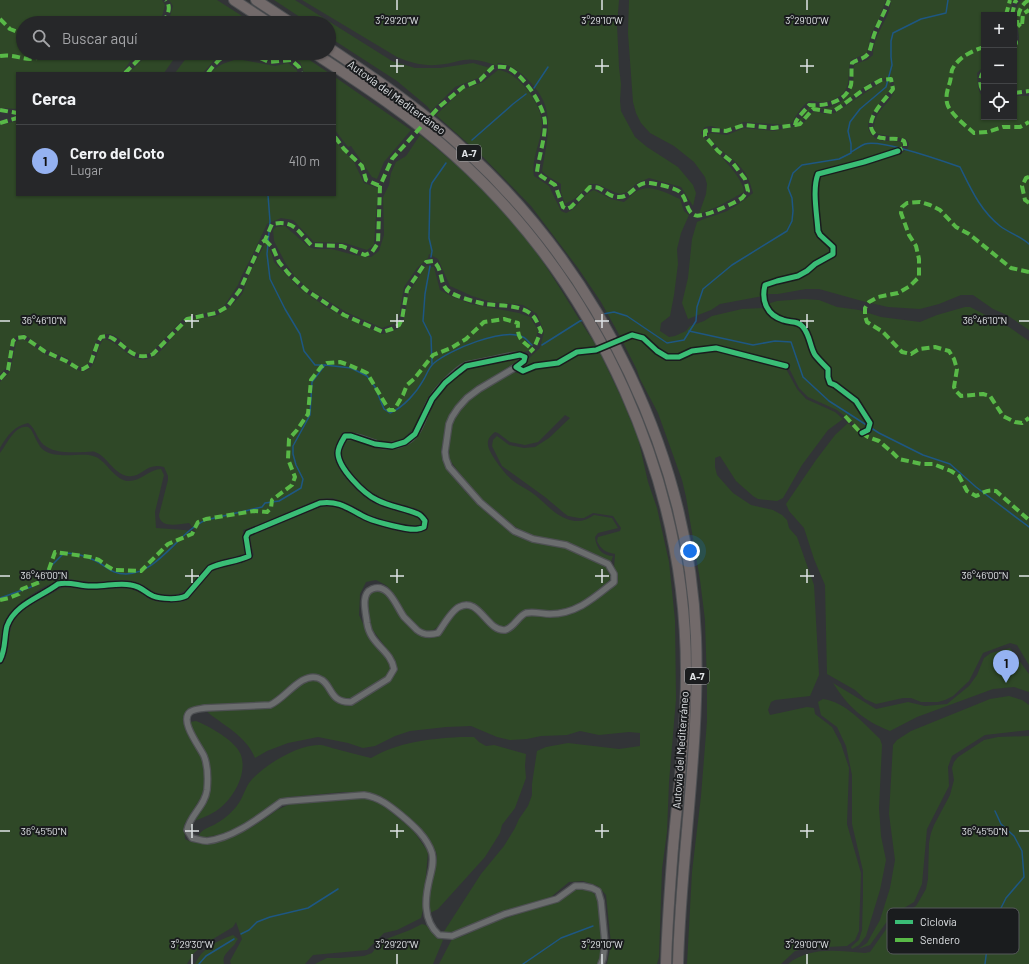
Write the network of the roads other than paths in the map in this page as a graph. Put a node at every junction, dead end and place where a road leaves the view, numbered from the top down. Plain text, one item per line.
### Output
1 (234, 0) edge
2 (256, 0) edge
3 (258, 16) edge
4 (280, 16) edge
5 (336, 53) edge
6 (324, 60) edge
7 (0, 660) edge
8 (601, 964) edge
9 (666, 964) edge
10 (678, 964) edge

1 - 3 highway
2 - 4 highway
5 - 10 highway, Autovía del Mediterráneo / A-7
6 - 9 highway, Autovía del Mediterráneo / A-7
7 - 8 street

